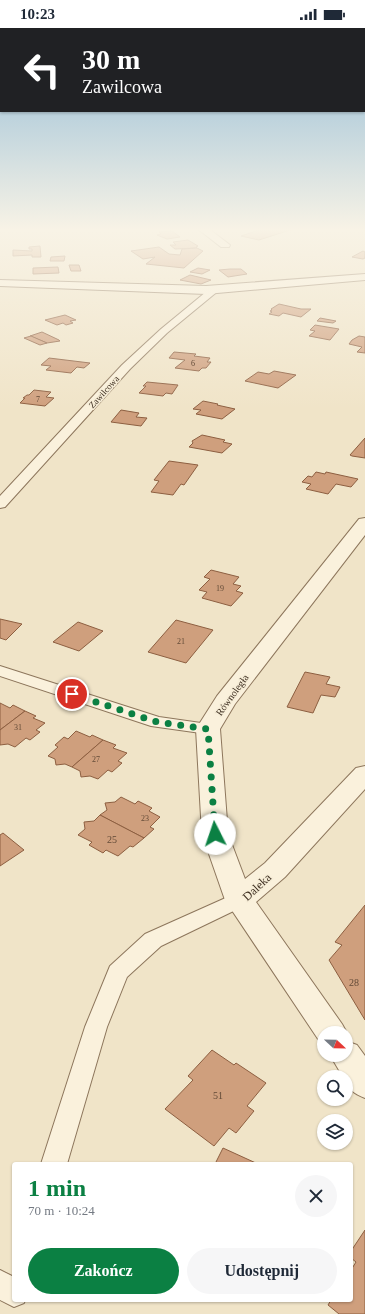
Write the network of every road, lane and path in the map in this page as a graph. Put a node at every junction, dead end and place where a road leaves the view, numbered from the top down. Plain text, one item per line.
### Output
1 (215, 289) edge
2 (0, 504) edge
3 (365, 523) edge
4 (0, 671) edge
5 (208, 729) junction
6 (365, 774) edge
7 (239, 900) junction
8 (326, 1026) edge
9 (351, 1062) edge
10 (365, 1083) edge
11 (55, 1162) edge
12 (0, 1284) edge
13 (12, 1292) edge

1 - 2 lane, Zawilcowa
3 - 5 street, Równoległa
4 - 5 lane
5 - 7 street
6 - 7 street, Daleka
7 - 8 street, Daleka
7 - 11 lane
9 - 10 street
12 - 13 lane

